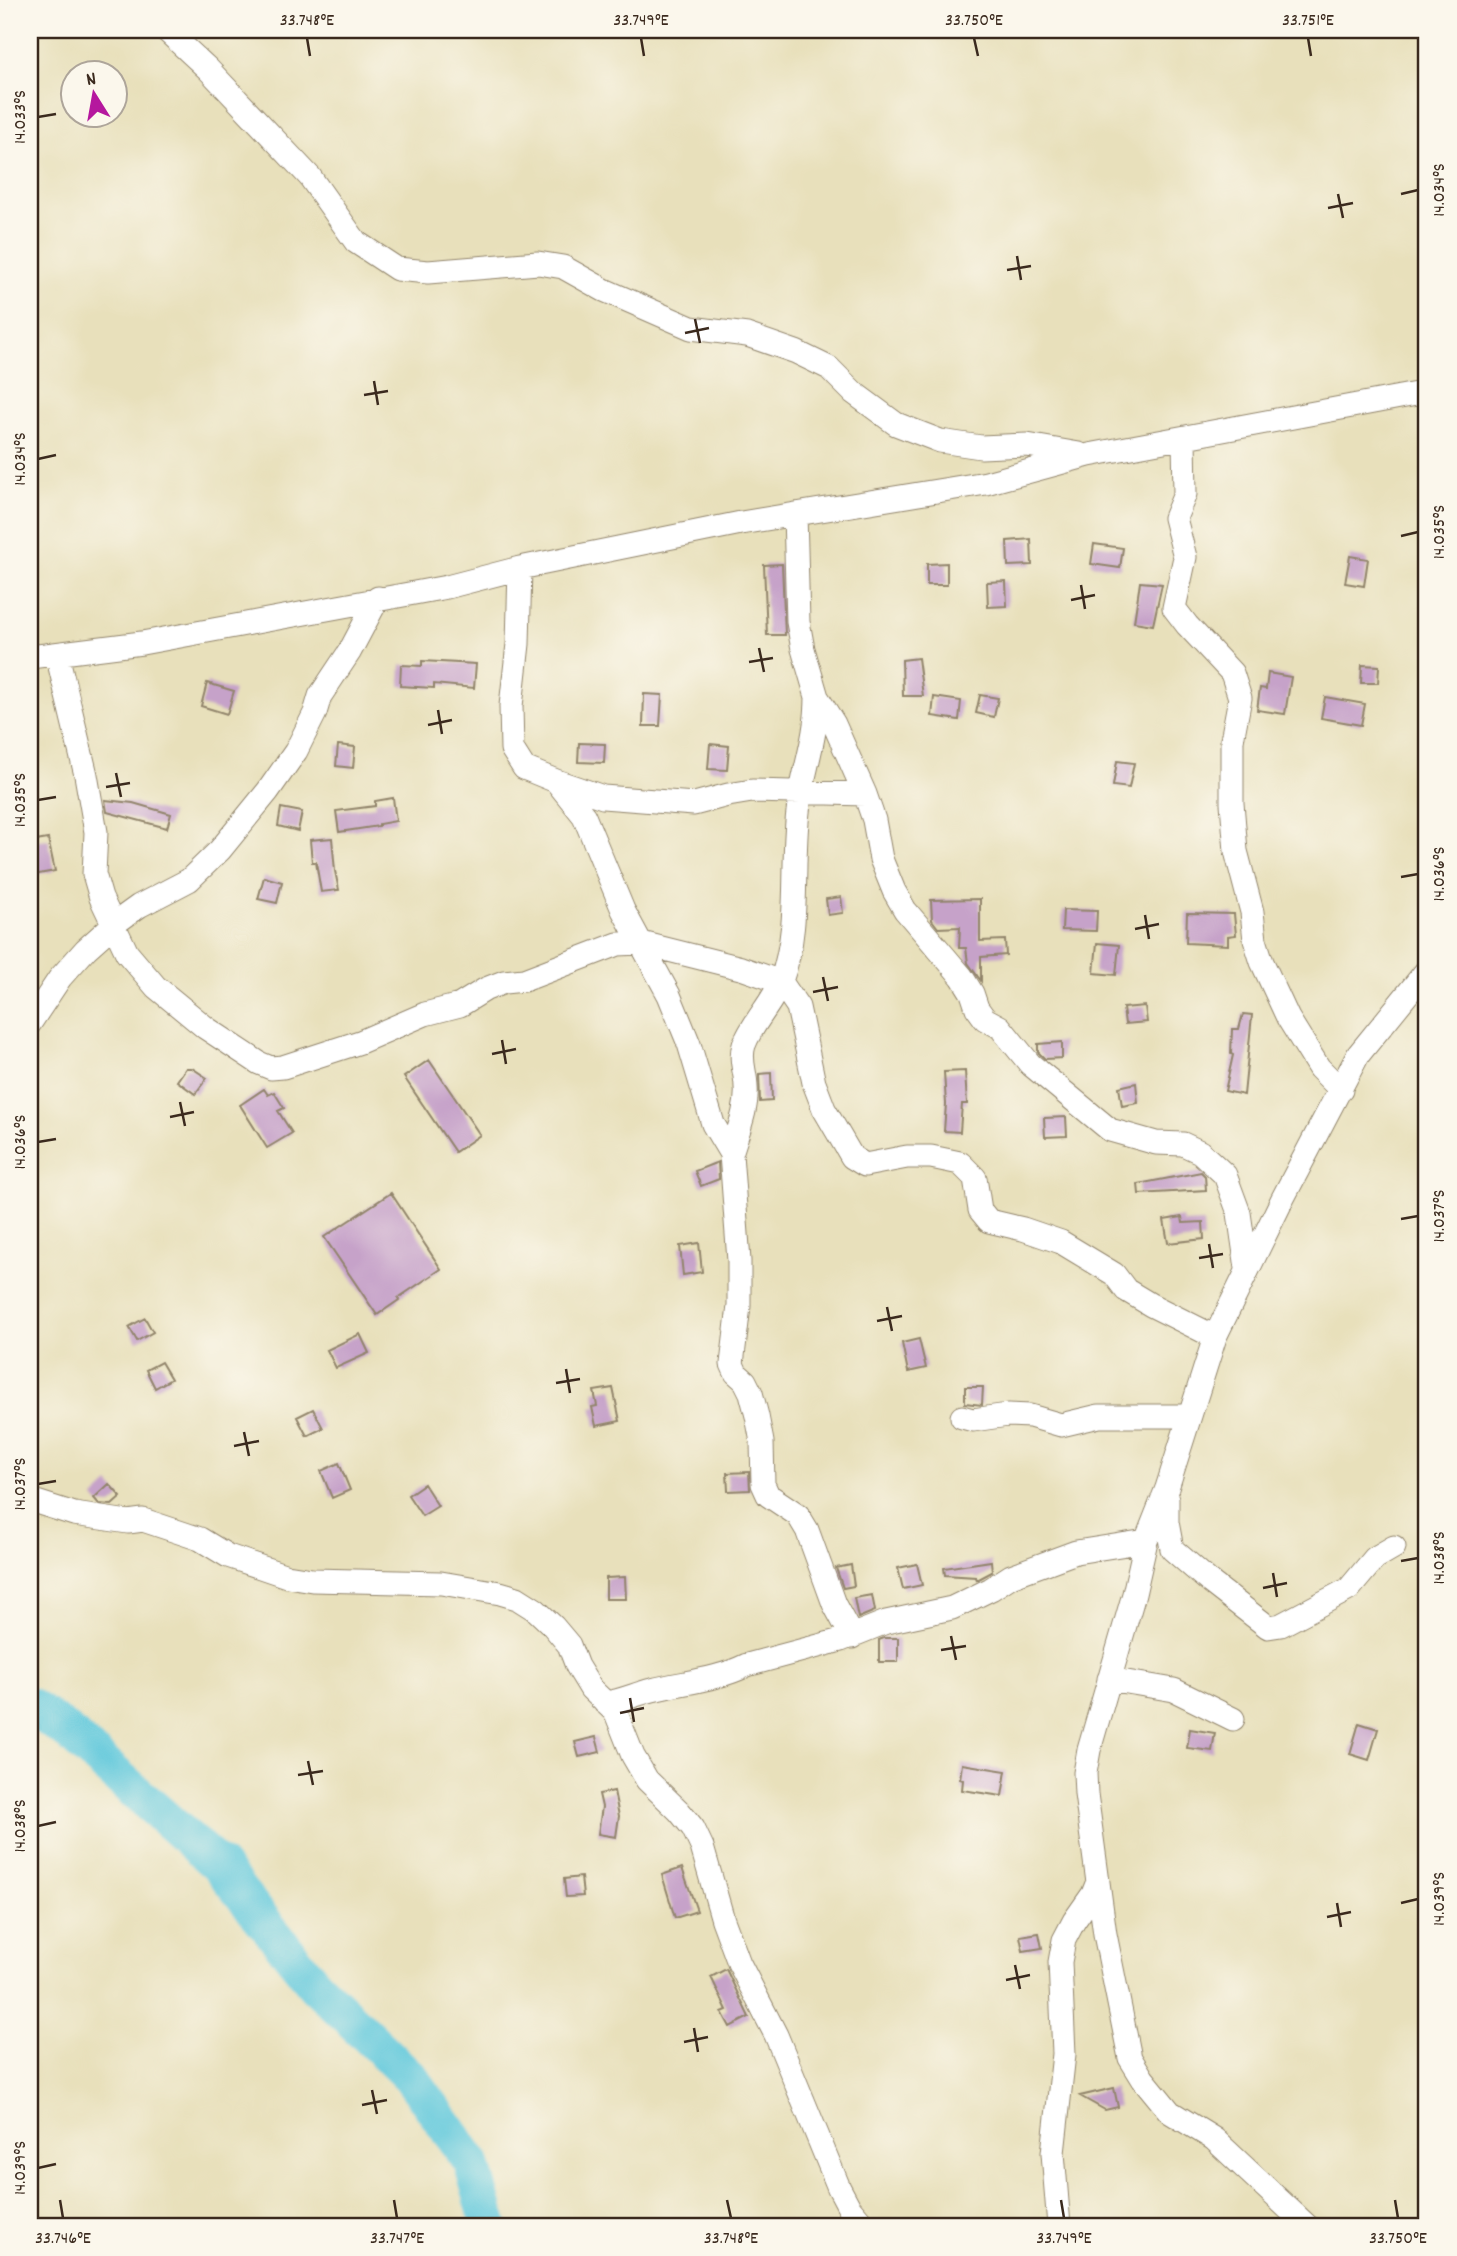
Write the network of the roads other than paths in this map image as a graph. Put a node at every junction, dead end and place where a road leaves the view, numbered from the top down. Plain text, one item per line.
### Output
1 (166, 30) edge
2 (1427, 392) edge
3 (1184, 439) junction
4 (1089, 455) junction
5 (795, 514) junction
6 (520, 568) junction
7 (378, 598) junction
8 (57, 654) junction
9 (30, 657) edge
10 (817, 697) junction
11 (556, 781) junction
12 (802, 793) junction
13 (865, 794) junction
14 (114, 924) junction
15 (641, 943) junction
16 (1427, 970) edge
17 (781, 982) junction
18 (30, 1023) edge
19 (1341, 1090) junction
20 (731, 1154) junction
21 (1247, 1268) junction
22 (1215, 1337) junction
23 (1189, 1416) junction
24 (962, 1417) dead end
25 (1167, 1489) junction
26 (30, 1500) edge
27 (1146, 1541) junction
28 (1394, 1546) dead end
29 (1172, 1549) junction
30 (1134, 1594) junction
31 (852, 1637) junction
32 (1109, 1679) junction
33 (605, 1703) junction
34 (1233, 1719) dead end
35 (1097, 1884) junction
36 (865, 2226) edge
37 (1059, 2226) edge
38 (1307, 2226) edge

1 - 4 street
2 - 3 street
3 - 4 street
3 - 19 street
4 - 5 street
5 - 6 street
5 - 10 street
6 - 7 street
6 - 11 street
7 - 8 street
7 - 14 street
8 - 9 street
8 - 14 street
10 - 12 street
10 - 13 street
11 - 12 street
11 - 15 street
12 - 13 street
12 - 17 street
13 - 21 street
14 - 15 street
14 - 18 street
15 - 17 street
15 - 20 street
16 - 19 street
17 - 20 street
17 - 22 street
19 - 21 street
20 - 31 street
21 - 22 street
22 - 23 street
23 - 24 street
23 - 25 street
25 - 27 street
25 - 29 street
26 - 33 street
27 - 30 street
27 - 31 street
28 - 29 street
29 - 30 street
30 - 32 street
31 - 33 street
32 - 34 street
32 - 35 street
33 - 36 street
35 - 37 street
35 - 38 street

